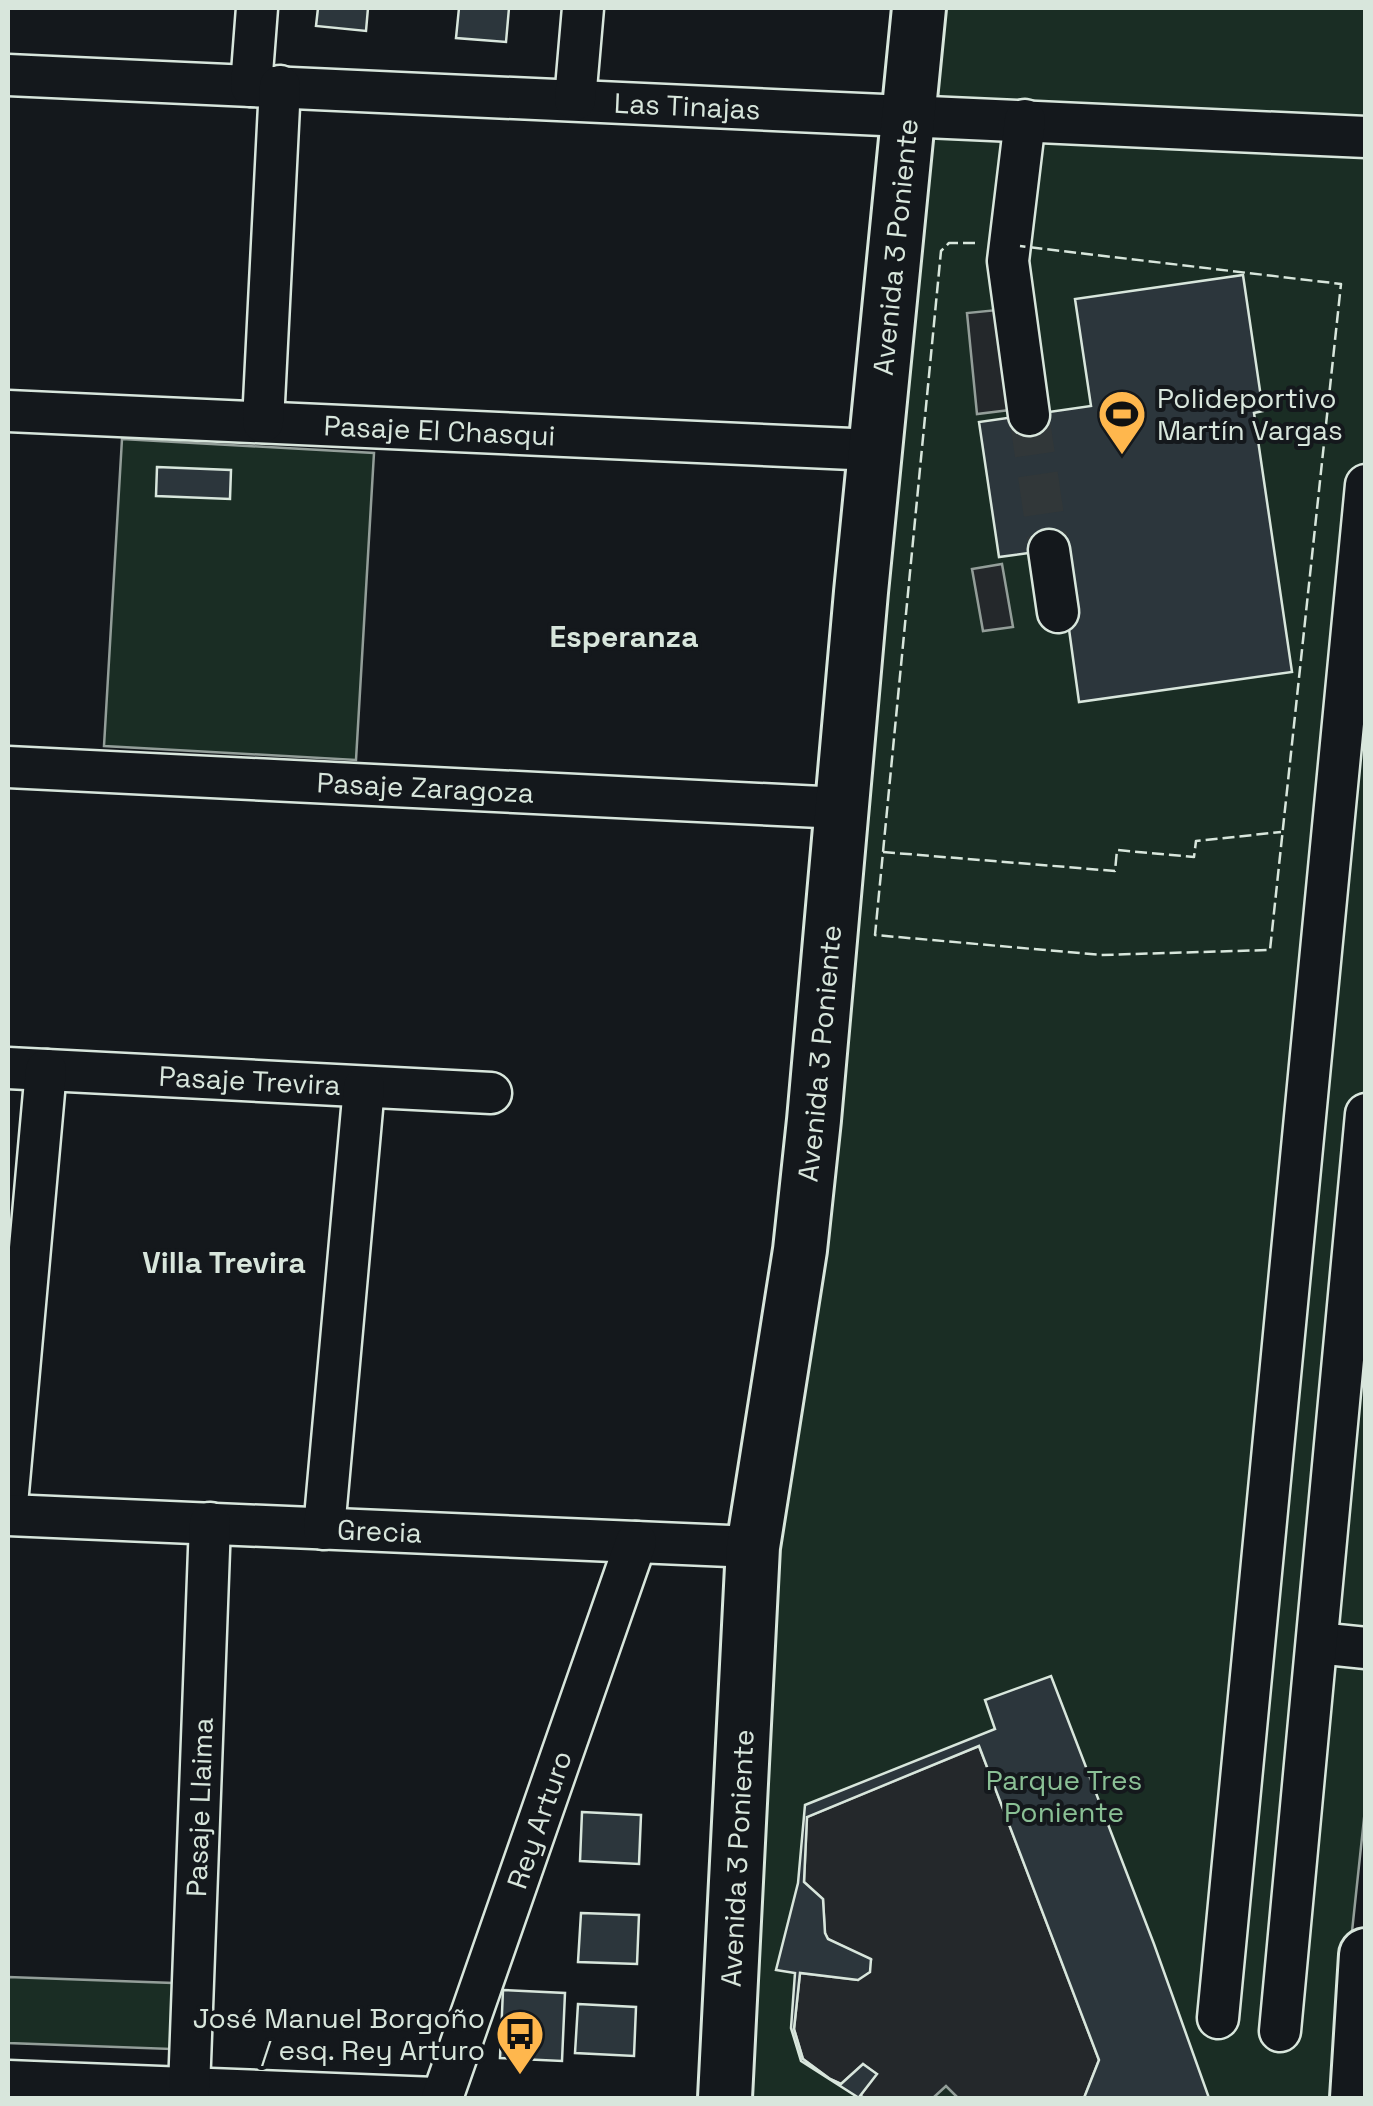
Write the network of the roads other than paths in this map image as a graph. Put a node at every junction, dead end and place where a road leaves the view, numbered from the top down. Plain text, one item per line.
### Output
1 (257, 8) edge
2 (582, 8) edge
3 (919, 8) edge
4 (8, 76) edge
5 (266, 86) junction
6 (575, 100) junction
7 (908, 116) junction
8 (1025, 120) junction
9 (1366, 137) edge
10 (8, 411) edge
11 (1029, 415) tunnel mouth
12 (262, 422) junction
13 (874, 450) junction
14 (1366, 484) edge
15 (1048, 550) tunnel mouth
16 (1058, 612) dead end
17 (8, 767) edge
18 (841, 808) junction
19 (27, 1070) edge
20 (364, 1087) junction
21 (491, 1093) dead end
22 (1366, 1114) edge
23 (1352, 1396) edge
24 (8, 1493) edge
25 (8, 1514) edge
26 (210, 1523) junction
27 (324, 1528) junction
28 (636, 1542) junction
29 (754, 1548) junction
30 (1317, 1643) junction
31 (1366, 1648) edge
32 (1365, 1977) edge
33 (1218, 2018) dead end
34 (1280, 2031) dead end
35 (8, 2081) edge
36 (189, 2089) junction
37 (438, 2098) edge
38 (725, 2098) edge
39 (1357, 2098) edge

1 - 5 street
2 - 6 street
3 - 7 main road, Avenida 3 Poniente
4 - 5 street, Las Tinajas
5 - 6 street, Las Tinajas
5 - 12 street
6 - 7 street, Las Tinajas
7 - 8 street, Las Tinajas
7 - 13 main road, Avenida 3 Poniente
8 - 9 street, Las Tinajas
8 - 11 street
10 - 12 street, Pasaje El Chasqui
12 - 13 street, Pasaje El Chasqui
13 - 18 main road, Avenida 3 Poniente
14 - 33 street
15 - 16 street
17 - 18 street, Pasaje Zaragoza
18 - 29 main road, Avenida 3 Poniente
19 - 20 street, Pasaje Trevira
19 - 24 street
20 - 21 street, Pasaje Trevira
20 - 27 street
22 - 23 street
23 - 30 street
25 - 26 street, Grecia
26 - 27 street, Grecia
26 - 36 street, Pasaje Llaima
27 - 28 street, Grecia
28 - 29 street, Grecia
28 - 37 street, Rey Arturo
29 - 38 main road, Avenida 3 Poniente
30 - 31 street
30 - 34 street
32 - 39 main road
35 - 36 street
36 - 37 street

